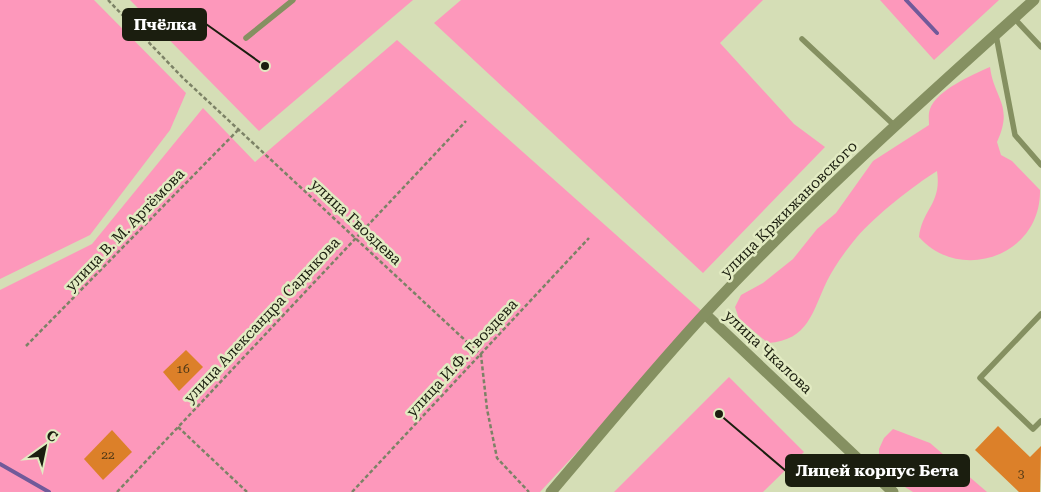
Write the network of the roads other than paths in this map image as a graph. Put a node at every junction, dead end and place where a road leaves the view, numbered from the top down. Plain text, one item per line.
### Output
1 (293, 0) edge
2 (1034, 0) edge
3 (1014, 18) junction
4 (995, 33) junction
5 (246, 38) dead end
6 (802, 38) dead end
7 (1041, 47) edge
8 (895, 126) junction
9 (1041, 165) edge
10 (705, 314) junction
11 (1041, 314) edge
12 (1041, 421) edge
13 (551, 492) edge
14 (893, 492) edge

1 - 5 lane
2 - 3 street, улица Кржижановского
3 - 4 street, улица Кржижановского
3 - 7 lane
4 - 8 street, улица Кржижановского
4 - 9 lane
6 - 8 lane
8 - 10 street, улица Кржижановского
10 - 13 street, улица Чкалова
10 - 14 street, улица Чкалова
11 - 12 lane

